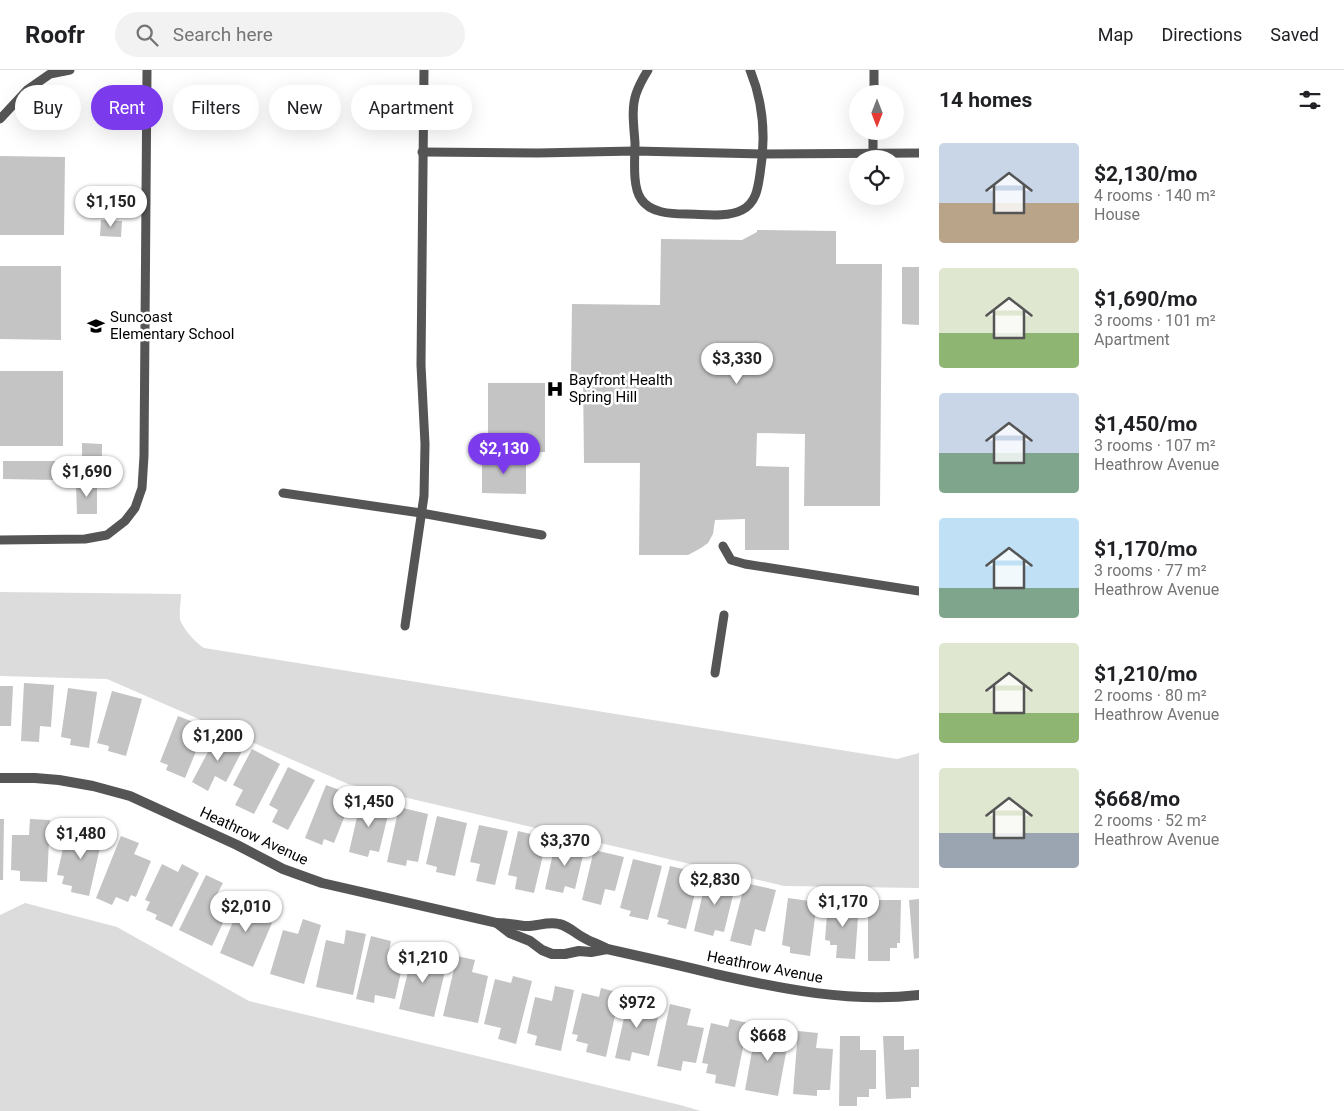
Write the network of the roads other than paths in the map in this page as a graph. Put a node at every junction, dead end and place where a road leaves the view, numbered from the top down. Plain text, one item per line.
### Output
1 (70, 70) edge
2 (147, 70) edge
3 (424, 70) edge
4 (648, 70) edge
5 (750, 70) edge
6 (874, 70) edge
7 (874, 85) edge
8 (0, 119) edge
9 (635, 151) junction
10 (422, 152) junction
11 (849, 153) edge
12 (904, 153) edge
13 (919, 153) edge
14 (764, 154) junction
15 (283, 494) dead end
16 (421, 513) junction
17 (542, 535) dead end
18 (0, 540) edge
19 (724, 546) dead end
20 (919, 591) edge
21 (724, 615) dead end
22 (405, 626) dead end
23 (715, 673) dead end
24 (0, 778) edge
25 (497, 923) junction
26 (607, 949) junction
27 (919, 995) edge

1 - 8 lane
2 - 18 lane
3 - 10 lane
4 - 9 lane
5 - 14 lane
6 - 7 lane
9 - 10 lane
9 - 14 lane
9 - 14 lane
10 - 16 lane
11 - 14 lane
12 - 13 lane
15 - 16 lane
16 - 17 lane
16 - 22 lane
19 - 20 lane
21 - 23 lane
24 - 25 street, Heathrow Avenue
25 - 26 street, Heathrow Avenue
25 - 26 street, Heathrow Avenue
26 - 27 street, Heathrow Avenue

